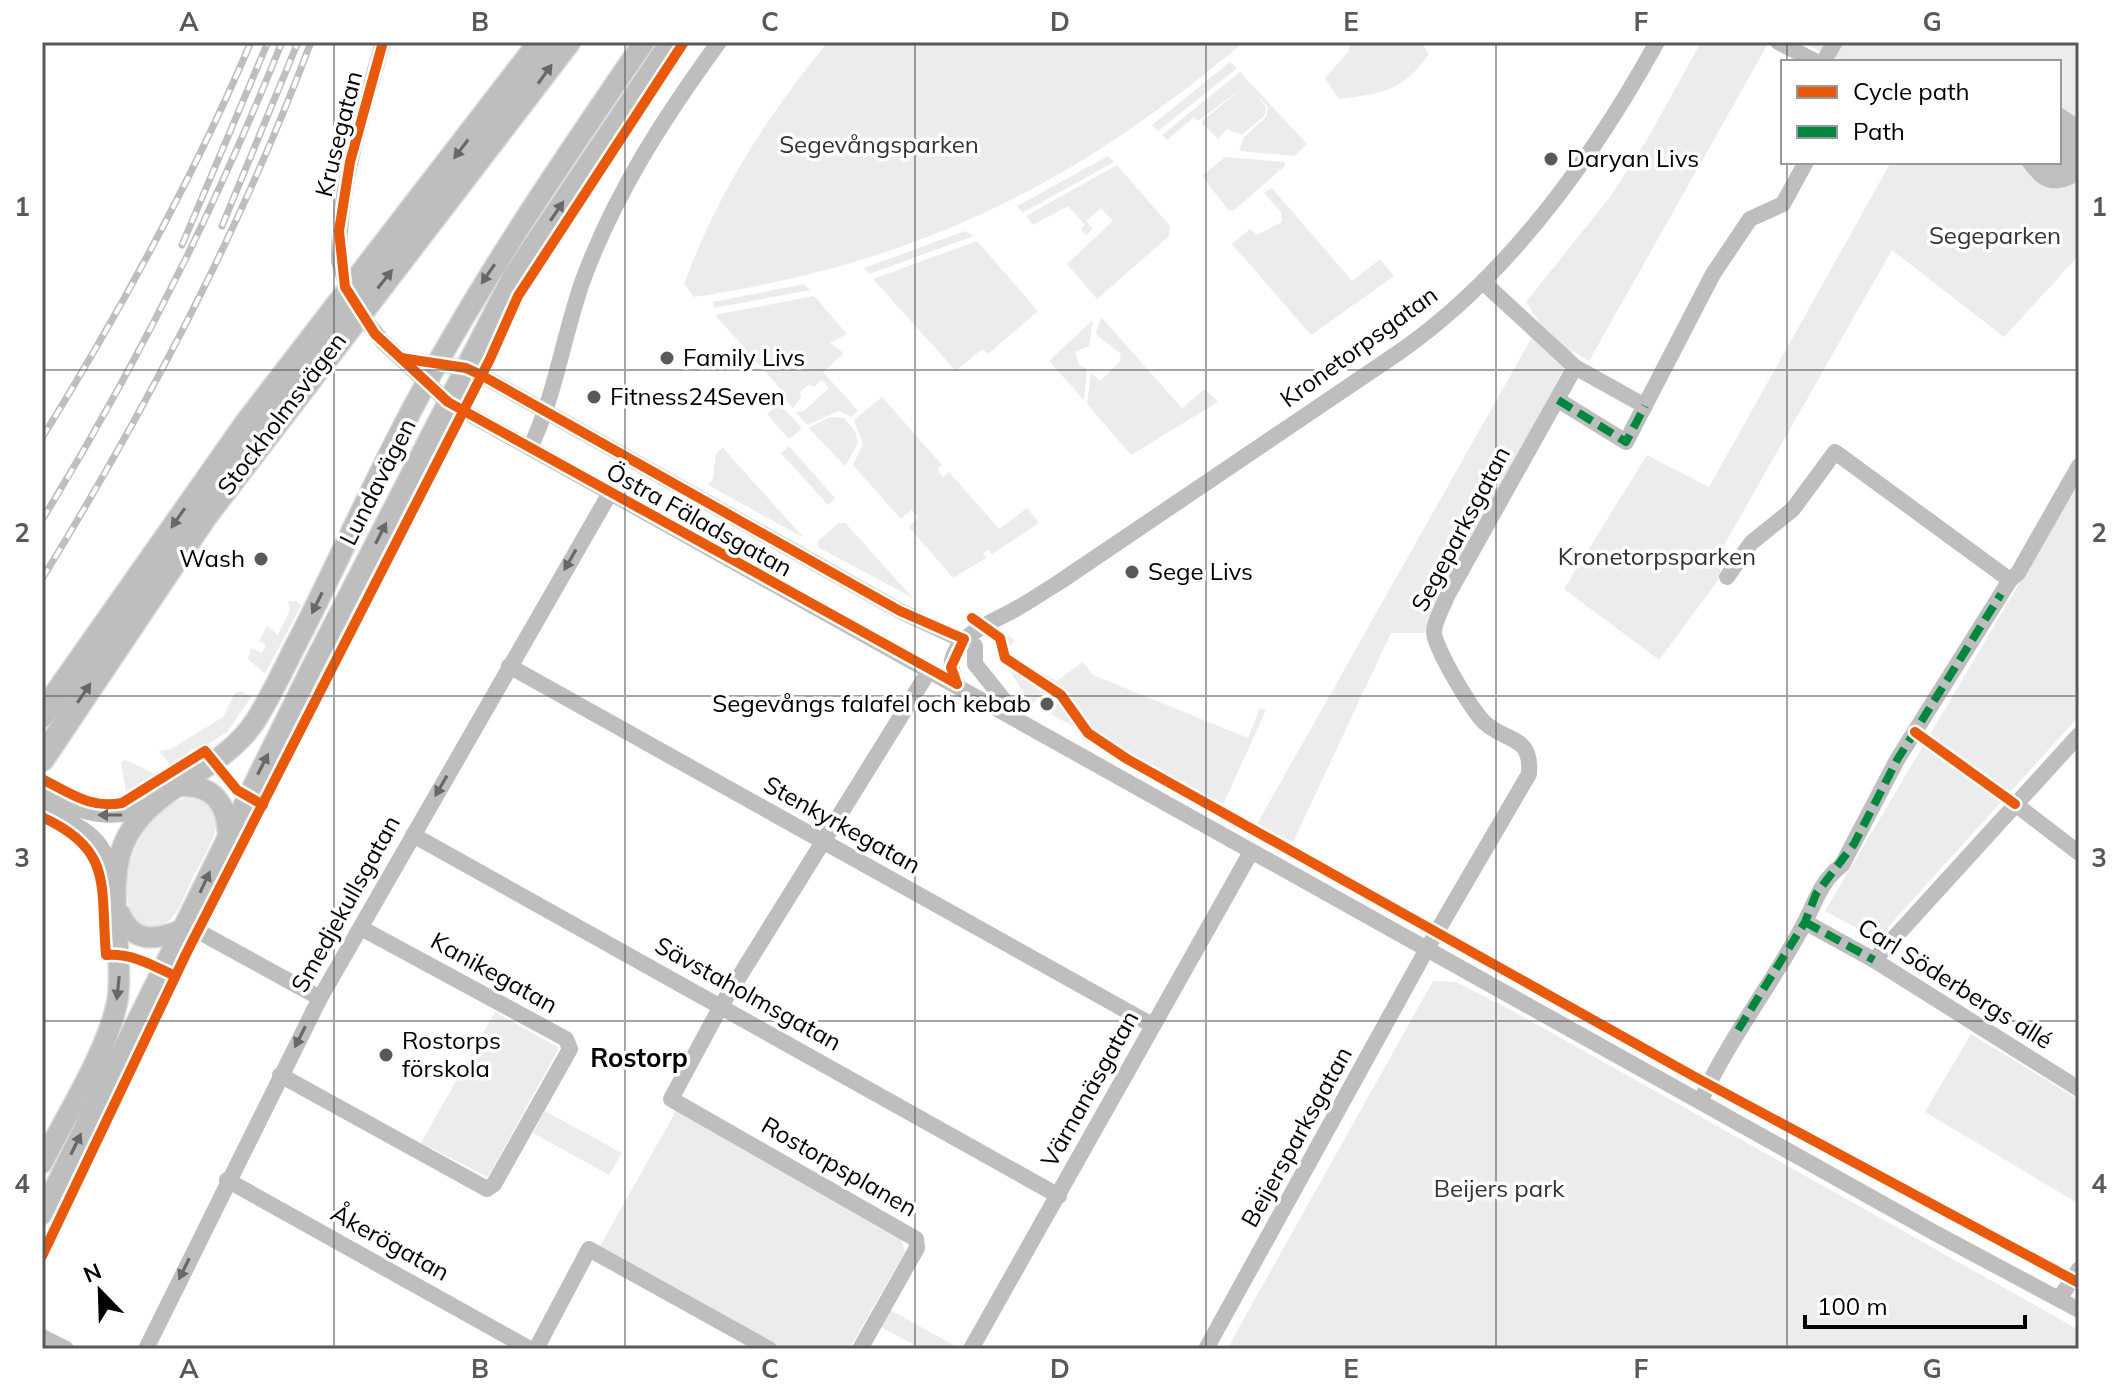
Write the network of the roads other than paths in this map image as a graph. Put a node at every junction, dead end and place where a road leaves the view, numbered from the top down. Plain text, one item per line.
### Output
1 (383, 42) edge
2 (541, 42) edge
3 (568, 42) edge
4 (644, 42) edge
5 (670, 42) edge
6 (719, 42) edge
7 (1657, 42) edge
8 (1778, 42) edge
9 (1835, 42) edge
10 (1813, 60) edge
11 (1824, 60) edge
12 (1805, 164) edge
13 (1483, 282) junction
14 (1575, 367) junction
15 (466, 368) junction
16 (431, 374) junction
17 (1558, 400) junction
18 (448, 402) junction
19 (1645, 406) junction
20 (547, 413) junction
21 (530, 448) junction
22 (2079, 466) edge
23 (610, 493) junction
24 (1727, 577) dead end
25 (2006, 587) junction
26 (970, 643) junction
27 (509, 666) junction
28 (929, 671) junction
29 (979, 671) junction
30 (957, 684) junction
31 (42, 715) edge
32 (1023, 724) junction
33 (2079, 735) edge
34 (42, 759) edge
35 (181, 786) junction
36 (42, 794) edge
37 (160, 800) junction
38 (2015, 804) junction
39 (51, 808) edge
40 (228, 834) junction
41 (413, 835) junction
42 (822, 843) junction
43 (1251, 852) junction
44 (2079, 853) edge
45 (117, 900) junction
46 (1805, 922) junction
47 (184, 927) junction
48 (361, 928) junction
49 (1428, 947) junction
50 (1874, 960) junction
51 (320, 998) junction
52 (721, 1006) junction
53 (1152, 1025) junction
54 (280, 1075) junction
55 (2077, 1085) edge
56 (1701, 1100) junction
57 (42, 1163) edge
58 (227, 1180) junction
59 (1059, 1196) junction
60 (42, 1214) edge
61 (2079, 1269) edge
62 (2059, 1299) junction
63 (2079, 1310) edge
64 (42, 1337) edge
65 (66, 1349) edge
66 (146, 1349) edge
67 (533, 1349) edge
68 (769, 1349) edge
69 (860, 1349) edge
70 (971, 1349) edge
71 (1206, 1349) edge

1 - 16 street, Krusegatan, bridge
2 -> 31 highway, Stockholmsvägen
34 -> 3 highway, Stockholmsvägen
4 -> 16 main road, Lundavägen
15 -> 5 main road, Lundavägen
6 - 20 street
7 - 13 street, Kronetorpsgatan
8 - 10 street
9 - 11 street
12 - 19 street
13 - 14 street
13 - 26 street, Kronetorpsgatan
14 - 17 street, Segeparksgatan
14 - 19 street
15 - 16 street, Östra Fäladsgatan
15 - 18 main road, Lundavägen
15 - 20 street, Östra Fäladsgatan
16 - 18 street, Östra Fäladsgatan
16 -> 35 main road, Lundavägen
17 - 19 street
17 - 49 street, Segeparksgatan
18 - 21 street, Östra Fäladsgatan
40 -> 18 main road, Lundavägen
20 - 21 street
20 - 26 street, Östra Fäladsgatan
21 - 23 street, Östra Fäladsgatan
22 - 25 street
23 -> 27 street, Smedjekullsgatan
23 - 28 street, Östra Fäladsgatan
24 - 25 street
25 - 46 street
26 - 29 street
26 - 30 street
27 -> 41 street, Smedjekullsgatan
27 - 42 street, Stenkyrkegatan
28 - 30 street, Östra Fäladsgatan
28 - 42 street
29 - 30 street
29 - 32 street, Östra Fäladsgatan
30 - 32 street, Östra Fäladsgatan
32 - 43 street, Östra Fäladsgatan
33 - 38 street
35 - 37 main road, Lundavägen
35 - 40 main road
36 - 39 street
37 -> 39 street
37 - 45 main road, Lundavägen
38 - 44 street
38 - 50 street
39 - 45 street
47 -> 40 main road, Lundavägen
41 - 48 street, Smedjekullsgatan
41 - 52 street, Sävstaholmsgatan
42 - 52 street
42 - 53 street, Stenkyrkegatan
43 - 49 street, Östra Fäladsgatan
43 - 53 street, Värnanäsgatan
45 - 47 main road
45 -> 57 main road, Lundavägen
46 - 50 street, Carl Söderbergs allé
46 - 56 street
47 - 51 street
60 -> 47 main road, Lundavägen
48 - 51 street, Smedjekullsgatan
48 - 54 street, Kanikegatan
49 - 56 street, Östra Fäladsgatan
49 - 71 street, Beijersparksgatan
50 - 55 street, Carl Söderbergs allé
51 -> 54 street, Smedjekullsgatan
52 - 59 street, Sävstaholmsgatan
52 - 69 street, Rostorpsplanen
53 - 59 street, Värnanäsgatan
54 - 58 street, Smedjekullsgatan
56 - 62 street, Östra Fäladsgatan
58 -> 66 street, Smedjekullsgatan
58 - 67 street, Åkerögatan
59 - 70 street, Värnanäsgatan
61 - 62 street
62 - 63 street, Östra Fäladsgatan
64 - 65 street
67 - 68 street

